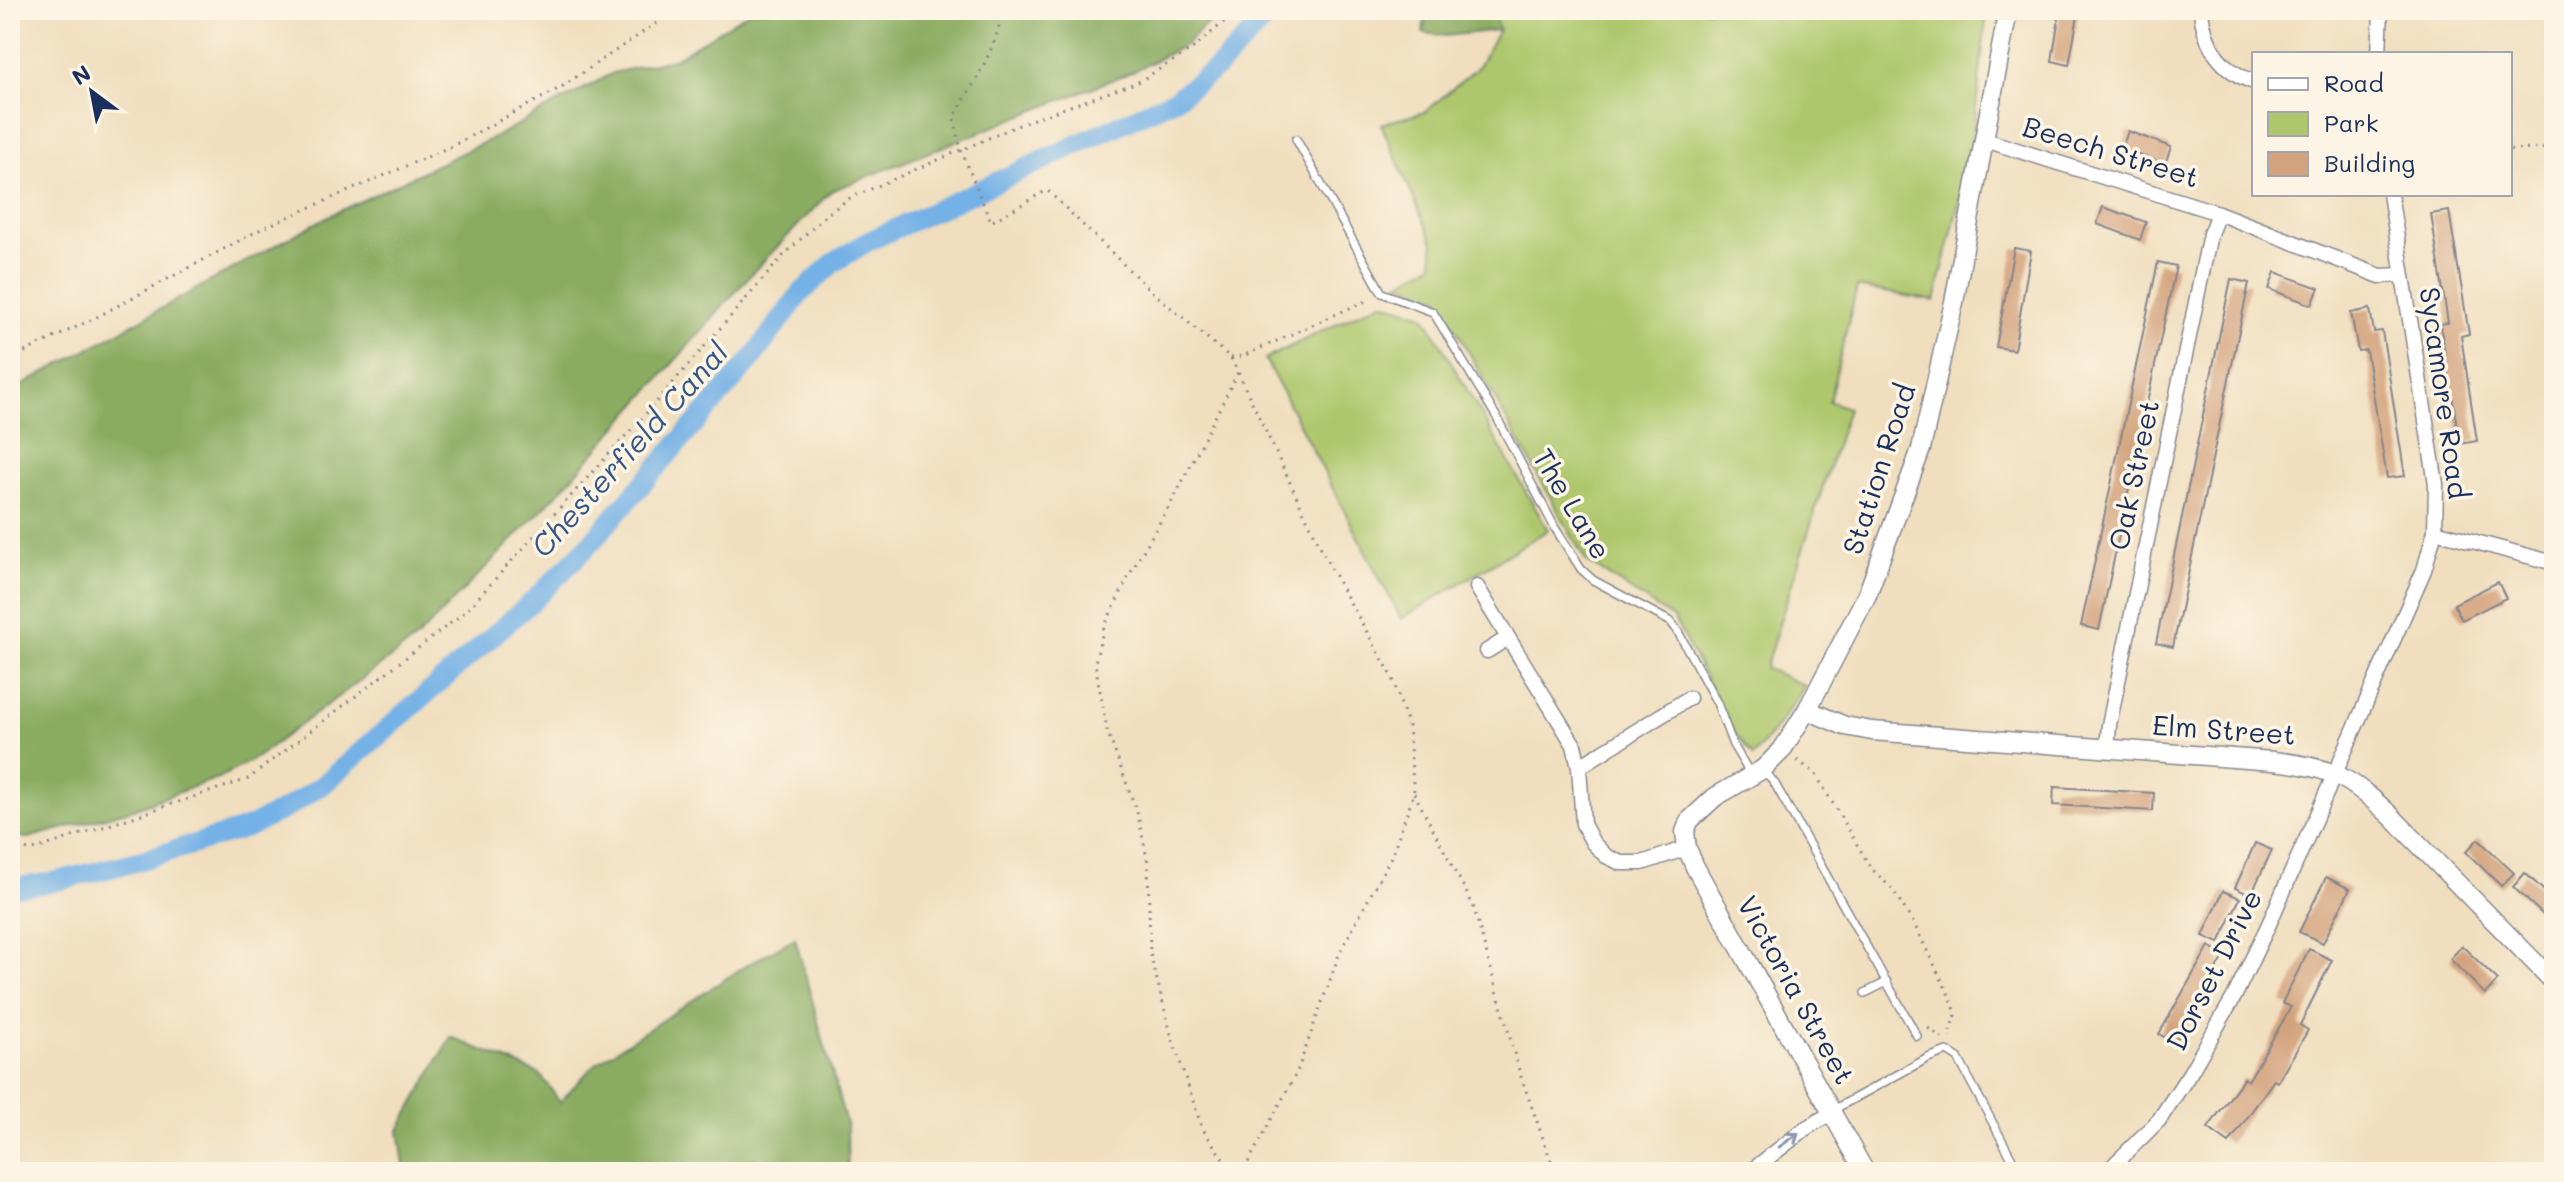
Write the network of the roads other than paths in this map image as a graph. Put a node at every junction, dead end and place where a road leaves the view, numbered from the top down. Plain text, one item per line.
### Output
1 (2008, 10) edge
2 (2201, 10) edge
3 (2381, 10) edge
4 (2379, 52) edge
5 (2252, 81) edge
6 (1296, 139) dead end
7 (1985, 140) junction
8 (2390, 196) edge
9 (2218, 213) junction
10 (2402, 275) junction
11 (2435, 531) junction
12 (2554, 563) edge
13 (1477, 587) dead end
14 (1508, 638) junction
15 (1487, 651) dead end
16 (1689, 698) dead end
17 (1807, 710) junction
18 (2107, 749) junction
19 (1579, 767) junction
20 (2334, 772) junction
21 (1758, 773) junction
22 (1686, 840) junction
23 (1887, 982) junction
24 (2554, 982) edge
25 (1865, 993) dead end
26 (1917, 1036) dead end
27 (1832, 1112) junction
28 (1750, 1172) edge
29 (1865, 1172) edge
30 (2019, 1172) edge
31 (2107, 1172) edge

1 - 7 street, Station Road
2 - 5 street
3 - 4 street
6 - 21 lane, The Lane
7 - 9 street, Beech Street
7 - 17 street, Station Road
8 - 10 street, Sycamore Road
9 - 10 street, Beech Street
9 - 18 street, Oak Street
10 - 11 street, Sycamore Road
11 - 12 street
11 - 20 street, Sycamore Road
13 - 14 street
14 - 15 street
14 - 19 street
16 - 19 street
17 - 18 street, Elm Street
17 - 21 street, Station Road
18 - 20 street, Elm Street
19 - 22 street
20 - 24 street, Elm Street
20 - 31 street, Dorset Drive
21 - 22 street, Station Road
21 - 23 lane, The Lane
22 - 27 street, Victoria Street
23 - 25 lane
23 - 26 lane, The Lane
28 -> 27 street
27 - 29 street, Victoria Street
27 - 30 lane

